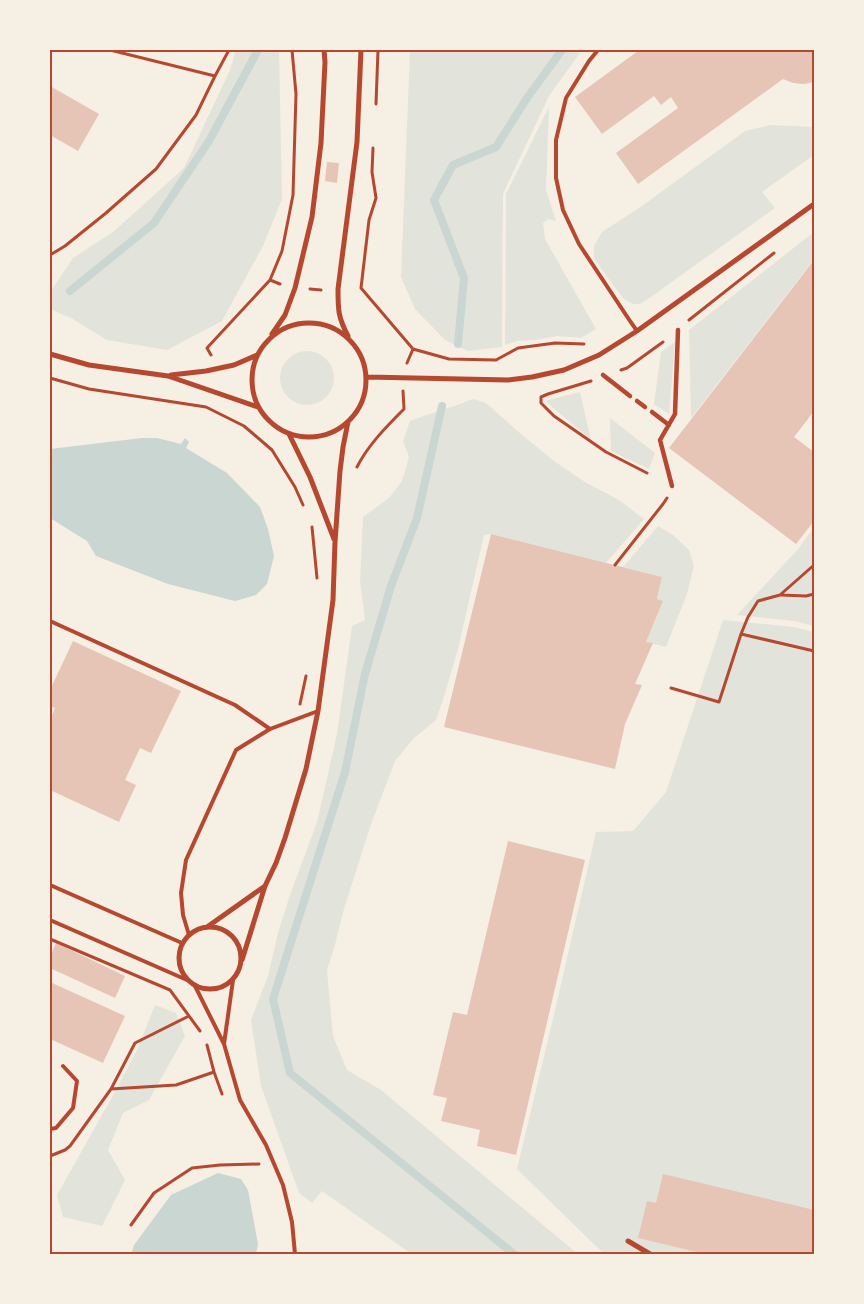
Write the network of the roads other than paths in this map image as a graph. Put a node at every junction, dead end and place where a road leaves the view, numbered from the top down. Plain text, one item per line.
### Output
1 (324, 50) edge
2 (361, 50) edge
3 (598, 50) edge
4 (814, 204) edge
5 (678, 330) road end
6 (637, 331) junction
7 (270, 336) junction
8 (349, 338) junction
9 (50, 354) edge
10 (257, 355) junction
11 (603, 375) road end
12 (168, 376) junction
13 (367, 377) junction
14 (630, 396) dead end
15 (637, 401) dead end
16 (258, 407) junction
17 (645, 408) dead end
18 (652, 412) dead end
19 (348, 422) junction
20 (669, 425) junction
21 (289, 434) junction
22 (672, 486) road end
23 (335, 542) junction
24 (50, 621) edge
25 (318, 711) junction
26 (270, 729) junction
27 (50, 885) edge
28 (265, 886) junction
29 (50, 920) edge
30 (207, 927) junction
31 (189, 935) junction
32 (182, 944) junction
33 (242, 960) junction
34 (187, 980) junction
35 (233, 980) junction
36 (195, 986) junction
37 (224, 1044) junction
38 (63, 1066) dead end
39 (50, 1128) edge
40 (628, 1241) dead end
41 (295, 1254) edge
42 (650, 1254) edge

1 - 7 street
2 - 8 street
3 - 6 lane
4 - 6 street
5 - 20 street
6 - 13 street
7 - 8 street
7 - 10 street
8 - 13 street
9 - 12 street
10 - 12 street
10 - 16 street
11 - 14 street
12 - 16 street
13 - 19 street
15 - 17 street
16 - 21 street
18 - 20 street
19 - 21 street
19 - 23 street
20 - 22 street
21 - 23 street
23 - 25 street
24 - 26 lane
25 - 26 lane
25 - 28 street
26 - 31 lane
27 - 32 lane
28 - 30 street
28 - 33 street
29 - 34 lane
30 - 31 street
30 - 33 street
31 - 32 street
32 - 34 street
33 - 35 street
34 - 36 street
35 - 36 street
35 - 37 lane
36 - 37 lane
37 - 41 lane
38 - 39 lane
40 - 42 street

